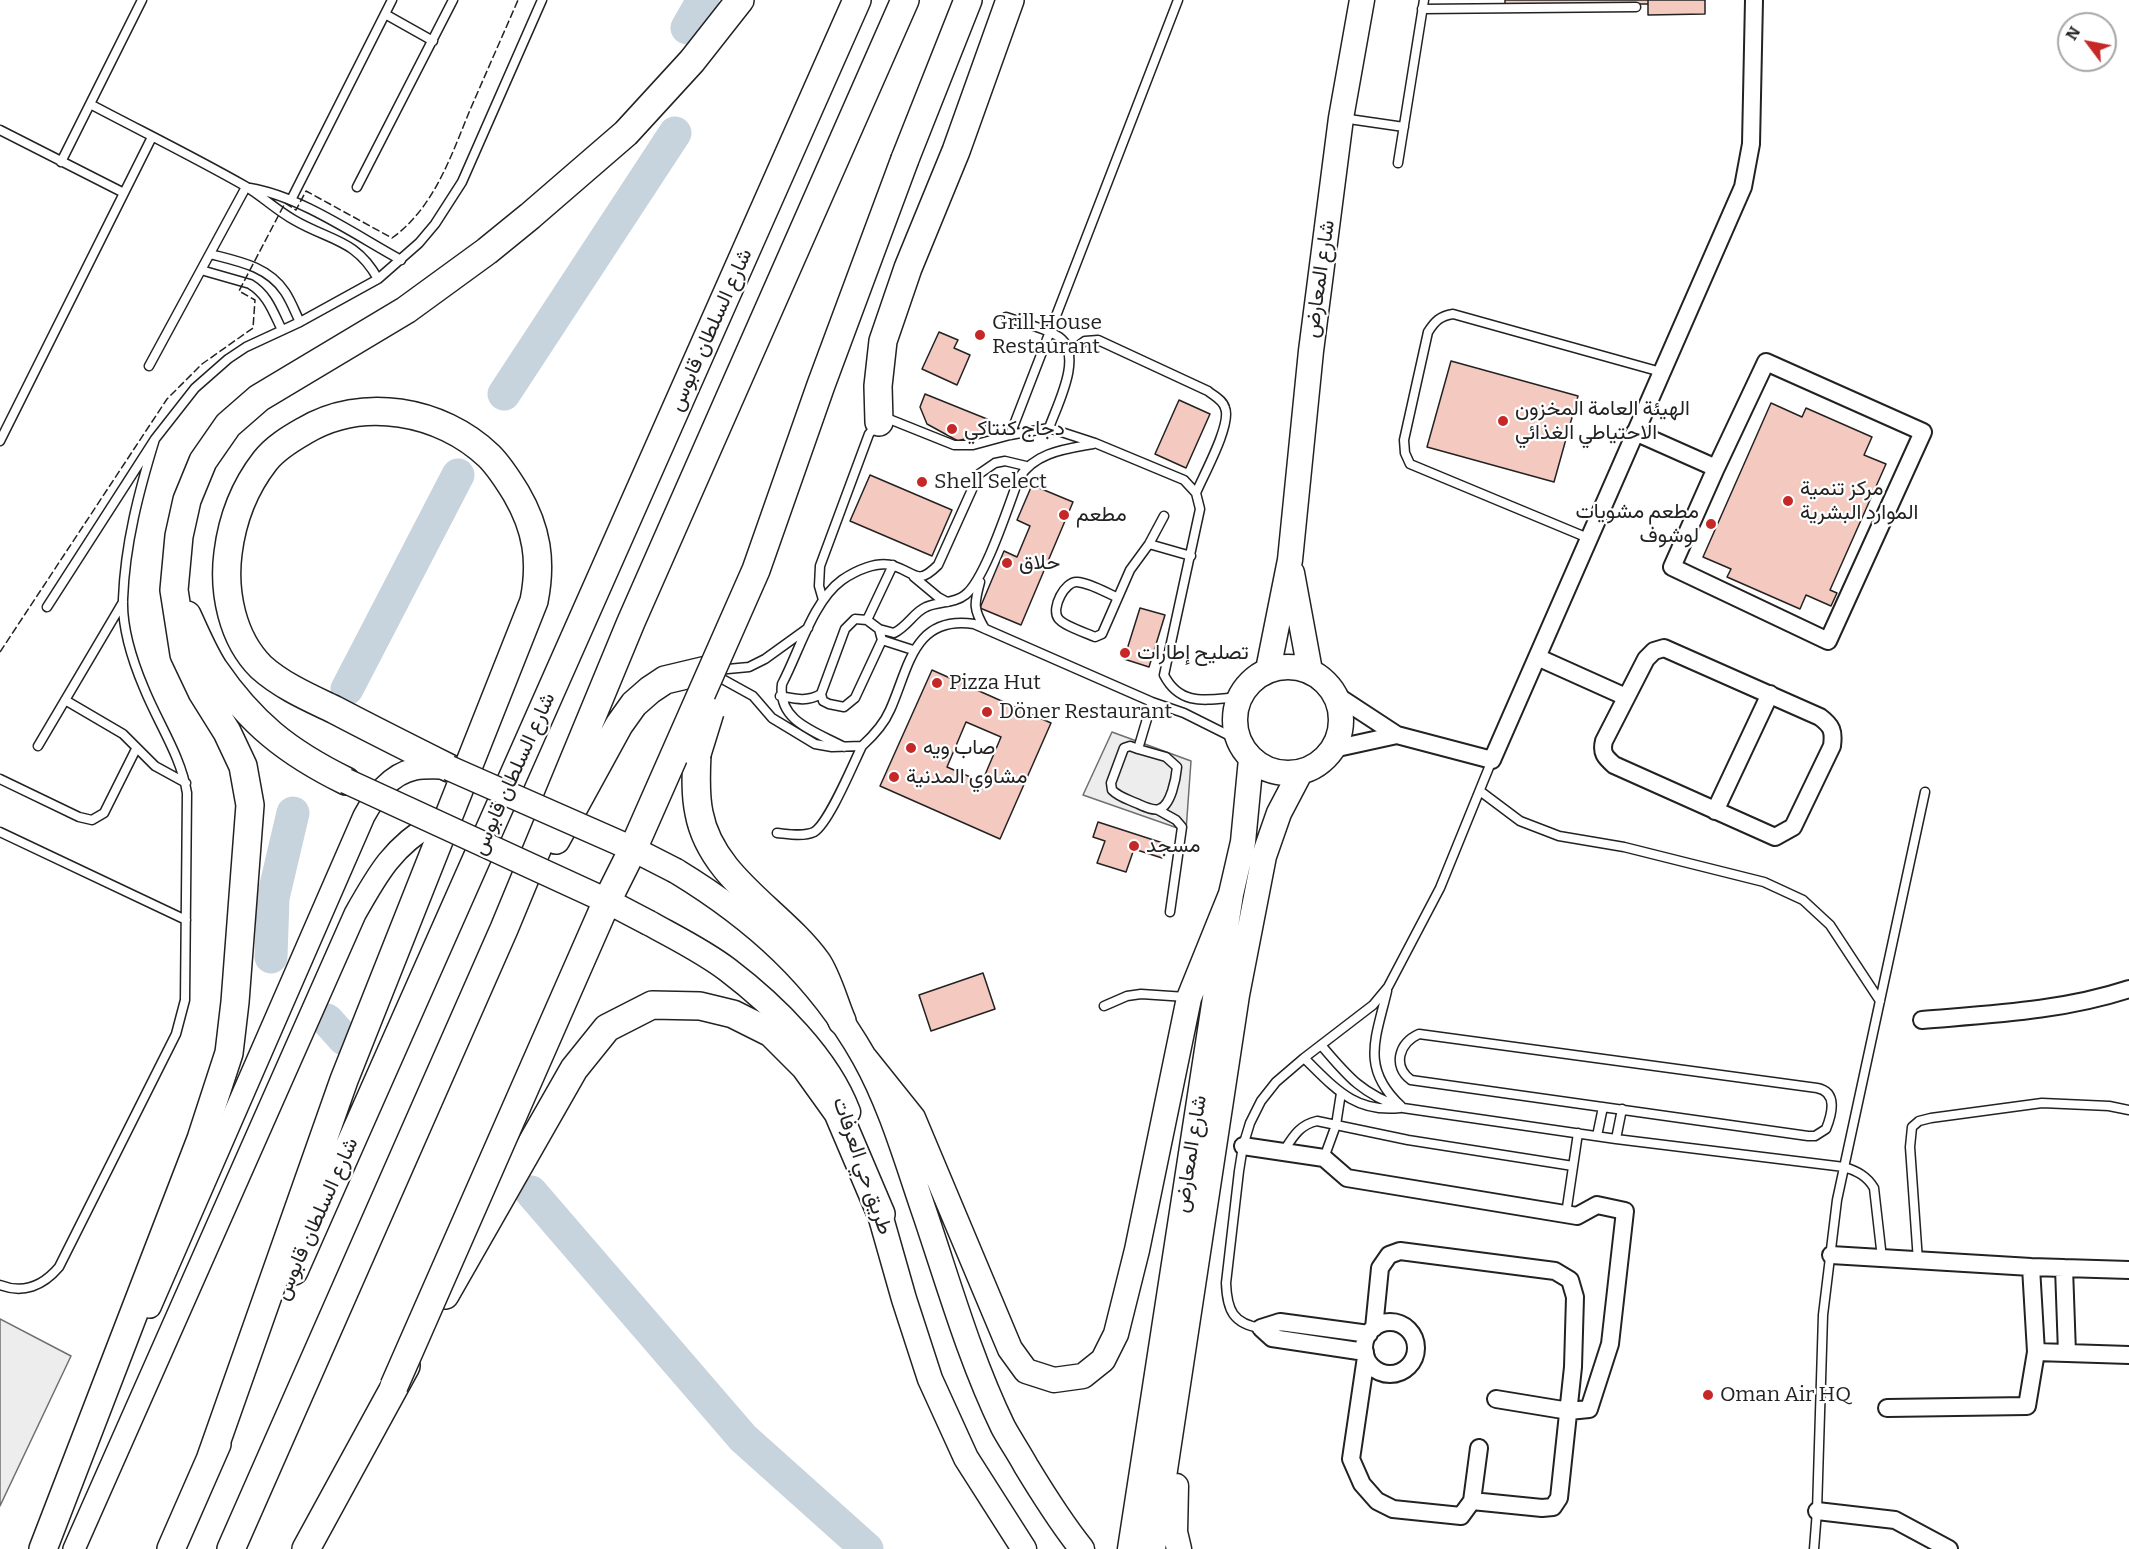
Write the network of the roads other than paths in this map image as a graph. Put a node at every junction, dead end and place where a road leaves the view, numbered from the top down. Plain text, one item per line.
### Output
1 (142, 0) edge
2 (392, 0) edge
3 (453, 0) edge
4 (542, 0) edge
5 (740, 0) edge
6 (857, 0) edge
7 (905, 0) edge
8 (968, 0) edge
9 (1010, 0) edge
10 (1178, 0) edge
11 (1362, 0) edge
12 (1754, 0) edge
13 (1423, 4) edge
14 (1636, 7) dead end
15 (385, 14) junction
16 (433, 41) junction
17 (90, 104) junction
18 (1341, 118) junction
19 (1404, 127) junction
20 (0, 130) edge
21 (152, 137) junction
22 (62, 162) junction
23 (1398, 163) dead end
24 (246, 187) junction
25 (357, 187) dead end
26 (124, 193) junction
27 (291, 200) junction
28 (350, 232) junction
29 (344, 243) junction
30 (210, 254) junction
31 (401, 260) junction
32 (201, 270) junction
33 (378, 279) junction
34 (1006, 317) dead end
35 (300, 322) junction
36 (282, 330) junction
37 (1050, 334) junction
38 (1070, 352) junction
39 (149, 366) dead end
40 (1661, 372) junction
41 (879, 422) junction
42 (1048, 428) junction
43 (1635, 432) junction
44 (1010, 435) junction
45 (155, 439) junction
46 (0, 441) edge
47 (1095, 443) junction
48 (1026, 466) junction
49 (1716, 468) junction
50 (1196, 493) junction
51 (1164, 516) dead end
52 (1588, 538) junction
53 (1149, 544) junction
54 (1191, 556) junction
55 (1290, 560) junction
56 (893, 565) junction
57 (756, 570) junction
58 (982, 573) junction
59 (914, 577) junction
60 (1116, 597) junction
61 (824, 600) junction
62 (123, 601) junction
63 (946, 602) junction
64 (47, 607) dead end
65 (867, 620) junction
66 (809, 627) junction
67 (879, 628) junction
68 (986, 630) junction
69 (882, 640) junction
70 (913, 650) junction
71 (1537, 657) junction
72 (707, 670) junction
73 (1268, 670) junction
74 (204, 671) junction
75 (1310, 671) junction
76 (821, 694) junction
77 (1770, 694) junction
78 (1336, 695) junction
79 (780, 696) junction
80 (1240, 697) junction
81 (1626, 697) junction
82 (65, 700) junction
83 (1152, 702) junction
84 (1396, 735) junction
85 (38, 746) dead end
86 (862, 746) junction
87 (845, 748) junction
88 (136, 749) junction
89 (1138, 749) junction
90 (1333, 749) junction
91 (1245, 750) junction
92 (1492, 760) junction
93 (449, 768) junction
94 (1300, 773) junction
95 (0, 779) edge
96 (346, 781) joint
97 (186, 783) junction
98 (1480, 791) junction
99 (1925, 792) dead end
100 (376, 795) junction
101 (1158, 810) junction
102 (1715, 811) junction
103 (435, 822) junction
104 (0, 832) edge
105 (777, 832) dead end
106 (633, 849) junction
107 (1231, 894) junction
108 (607, 901) junction
109 (1170, 912) dead end
110 (186, 920) junction
111 (504, 929) junction
112 (1388, 987) junction
113 (2129, 989) edge
114 (1189, 998) junction
115 (1880, 1001) junction
116 (1104, 1006) dead end
117 (1922, 1020) dead end
118 (842, 1022) junction
119 (1320, 1046) junction
120 (865, 1058) junction
121 (1304, 1058) junction
122 (1341, 1094) junction
123 (1603, 1107) junction
124 (1403, 1108) junction
125 (1622, 1110) junction
126 (2129, 1110) edge
127 (1336, 1125) junction
128 (1578, 1133) junction
129 (1598, 1136) junction
130 (1616, 1139) junction
131 (1243, 1146) junction
132 (1283, 1152) junction
133 (1324, 1158) junction
134 (1573, 1166) junction
135 (1845, 1167) junction
136 (881, 1214) junction
137 (1566, 1214) junction
138 (1831, 1255) junction
139 (1882, 1258) junction
140 (1918, 1261) junction
141 (2031, 1267) junction
142 (2064, 1268) junction
143 (2129, 1270) edge
144 (0, 1285) edge
145 (1261, 1328) junction
146 (1371, 1331) junction
147 (2036, 1352) junction
148 (2067, 1353) junction
149 (1365, 1355) junction
150 (2129, 1355) edge
151 (394, 1386) junction
152 (1177, 1394) junction
153 (1496, 1399) dead end
154 (1887, 1408) dead end
155 (1569, 1411) junction
156 (1479, 1448) dead end
157 (210, 1460) junction
158 (69, 1487) junction
159 (1472, 1501) junction
160 (1817, 1511) junction
161 (1021, 1545) edge
162 (45, 1549) edge
163 (74, 1549) edge
164 (171, 1549) edge
165 (231, 1549) edge
166 (306, 1549) edge
167 (1082, 1549) edge
168 (1130, 1549) edge
169 (1153, 1549) edge
170 (1179, 1549) edge
171 (1814, 1549) edge
172 (1949, 1549) edge

1 - 17 lane
2 - 15 lane
3 - 16 lane
4 - 31 lane
5 - 74 highway
6 - 157 highway, شارع السلطان قابوس
7 - 111 highway
8 - 57 highway, bridge
9 - 41 highway
10 - 37 lane
11 - 18 main road, شارع المعارض
12 - 40 street
13 - 14 lane
13 - 19 lane
15 - 16 lane
15 - 27 lane
16 - 25 lane
17 - 21 lane
17 - 22 lane
18 - 19 lane
18 - 55 main road, شارع المعارض
19 - 23 lane
20 - 22 lane
21 - 24 lane
21 - 26 lane
22 - 26 lane
24 - 27 lane
24 - 29 lane
24 - 30 lane
26 - 46 lane
27 - 28 lane
28 - 29 lane
28 - 31 lane
29 - 33 lane
30 - 32 lane
30 - 35 lane
31 - 33 lane
32 - 36 lane
32 - 39 lane
33 - 35 lane
34 - 37 lane
35 - 36 lane
36 - 45 lane
37 - 38 lane
37 - 44 lane
38 - 42 lane
38 - 50 lane
40 - 43 street
40 - 52 lane
41 - 44 lane
41 - 61 lane
42 - 44 lane
42 - 47 lane
43 - 49 street
43 - 52 street
45 - 62 lane
45 - 64 lane
47 - 48 lane
47 - 50 lane
48 - 58 lane
48 - 59 lane
49 - 49 street
50 - 54 lane
51 - 53 lane
52 - 71 street
53 - 54 lane
53 - 60 lane
54 - 80 lane
55 - 73 main road, شارع المعارض
55 - 75 main road, شارع المعارض
56 - 59 lane
56 - 61 lane
56 - 65 lane
57 - 106 highway, bridge
57 - 118 highway, bridge
58 - 63 lane
58 - 68 lane
59 - 63 lane
60 - 60 lane
61 - 66 lane
62 - 82 lane
62 - 97 lane
63 - 67 lane
65 - 67 lane
65 - 76 lane
66 - 72 lane
66 - 79 lane
67 - 69 lane
68 - 70 lane
68 - 83 lane
69 - 70 lane
69 - 76 lane
70 - 86 lane
71 - 81 street
71 - 92 street
72 - 87 lane
72 - 111 highway
73 - 75 main road
73 - 80 main road
74 - 96 highway
74 - 158 highway
75 - 78 main road
76 - 79 lane
77 - 81 street
77 - 102 street
77 - 102 street
78 - 84 street
78 - 90 main road
79 - 87 lane
80 - 91 main road
81 - 102 street
82 - 85 lane
82 - 88 lane
83 - 89 lane
83 - 91 lane
84 - 90 street
84 - 92 street
86 - 87 lane
86 - 105 lane
88 - 95 lane
88 - 97 lane
89 - 101 lane
89 - 101 lane
90 - 94 main road
91 - 94 main road
91 - 107 main road, شارع المعارض
92 - 98 lane
93 - 100 street
93 - 106 main road, طريق حي العرفات, bridge
93 - 157 highway
94 - 152 main road, شارع المعارض
96 - 100 main road, طريق حي العرفات, bridge
97 - 110 lane
98 - 112 lane
98 - 115 lane
99 - 115 lane
100 - 103 main road, طريق حي العرفات, bridge
100 - 158 street
101 - 109 lane
103 - 108 main road, طريق حي العرفات, bridge
103 - 163 street
104 - 110 lane
106 - 108 highway, bridge
106 - 118 main road, طريق حي العرفات, bridge
107 - 114 main road
107 - 168 main road, شارع المعارض
108 - 136 main road, طريق حي العرفات, bridge
108 - 151 highway, bridge
110 - 144 lane
111 - 165 highway
112 - 119 lane
112 - 124 lane
113 - 117 street
114 - 116 lane
114 - 120 main road
115 - 135 lane
118 - 120 main road, طريق حي العرفات
119 - 121 lane
119 - 124 lane
120 - 167 main road, طريق حي العرفات
121 - 122 lane
121 - 131 lane
122 - 124 lane
122 - 127 lane
123 - 125 lane
123 - 125 lane
123 - 129 lane
124 - 128 lane
125 - 130 lane
126 - 140 lane
127 - 132 lane
127 - 133 lane
127 - 134 lane
128 - 129 lane
128 - 134 lane
129 - 130 lane
130 - 135 lane
131 - 132 street
131 - 145 lane
132 - 133 street
133 - 137 street
134 - 137 lane
135 - 138 lane
135 - 139 lane
136 - 151 highway
136 - 161 main road, طريق حي العرفات
137 - 155 street
138 - 139 street
138 - 160 lane
139 - 140 street
140 - 141 street
141 - 142 street
141 - 147 street
142 - 143 street
142 - 148 street
145 - 146 street
145 - 149 street
146 - 149 street
146 - 149 street
146 - 155 street
147 - 148 street
147 - 154 street
148 - 150 street
149 - 159 street
151 - 166 highway
152 - 169 main road, شارع المعارض
152 - 170 main road
153 - 155 street
155 - 159 street
156 - 159 street
157 - 164 highway, شارع السلطان قابوس
158 - 162 highway
160 - 171 lane
160 - 172 street

